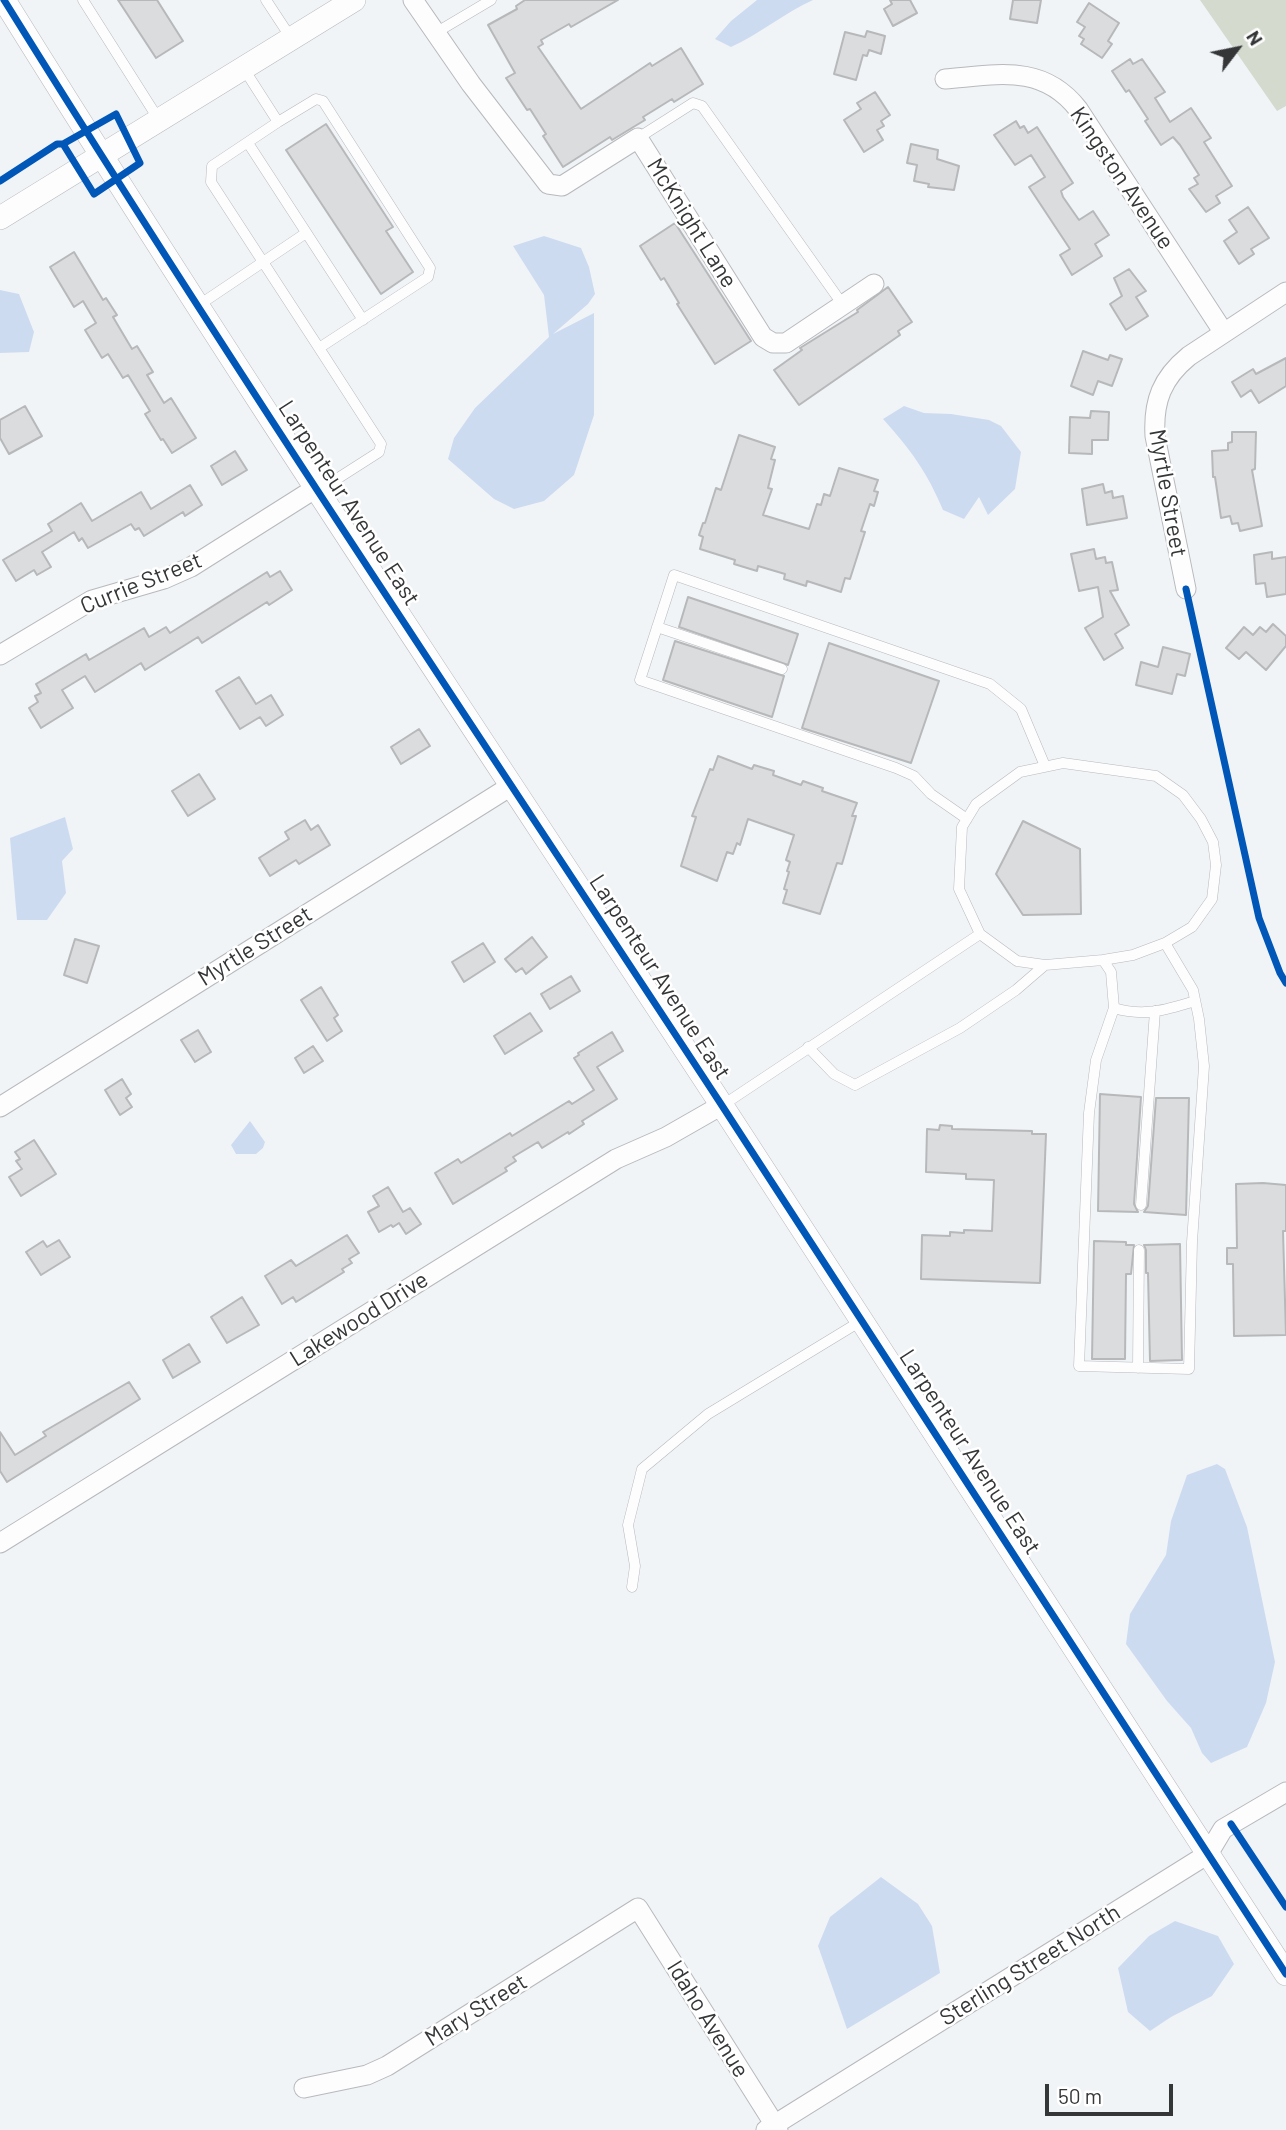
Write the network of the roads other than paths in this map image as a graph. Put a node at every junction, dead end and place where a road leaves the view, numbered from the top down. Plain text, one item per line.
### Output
1 (4, 0) edge
2 (83, 0) edge
3 (266, 0) edge
4 (354, 0) edge
5 (413, 0) edge
6 (491, 0) edge
7 (437, 32) junction
8 (291, 39) junction
9 (243, 68) junction
10 (945, 79) dead end
11 (159, 120) junction
12 (278, 122) junction
13 (638, 138) junction
14 (248, 143) junction
15 (101, 155) junction
16 (0, 218) edge
17 (306, 233) junction
18 (263, 262) junction
19 (874, 284) dead end
20 (1286, 292) edge
21 (844, 304) junction
22 (198, 305) junction
23 (363, 320) junction
24 (1224, 333) junction
25 (319, 348) junction
26 (317, 489) junction
27 (1186, 589) dead end
28 (657, 627) junction
29 (0, 655) edge
30 (782, 669) dead end
31 (1045, 766) junction
32 (511, 786) junction
33 (967, 819) junction
34 (980, 934) junction
35 (1165, 943) junction
36 (1104, 960) junction
37 (1045, 965) junction
38 (1195, 1001) junction
39 (1114, 1008) junction
40 (1155, 1011) junction
41 (808, 1047) junction
42 (722, 1105) junction
43 (0, 1107) edge
44 (1141, 1205) dead end
45 (1139, 1250) dead end
46 (861, 1320) junction
47 (1138, 1367) junction
48 (0, 1542) edge
49 (632, 1587) dead end
50 (1286, 1792) edge
51 (1208, 1854) junction
52 (638, 1908) joint
53 (1286, 1974) edge
54 (304, 2088) dead end
55 (773, 2128) edge

1 - 15 street, Larpenteur Avenue East
2 - 11 lane
3 - 8 lane
4 - 8 street
5 - 7 street, McKnight Lane
6 - 7 lane
7 - 13 street, McKnight Lane
8 - 9 street
9 - 11 street
9 - 12 lane
10 - 24 street, Kingston Avenue
11 - 15 street
12 - 14 lane
12 - 23 lane
13 - 21 lane
13 - 21 street, McKnight Lane
14 - 17 lane
14 - 18 lane
15 - 16 street
15 - 22 street, Larpenteur Avenue East
17 - 18 lane
17 - 23 lane
18 - 22 lane
18 - 25 lane
19 - 21 street, McKnight Lane
20 - 24 street, Myrtle Street
22 - 26 street, Larpenteur Avenue East
23 - 25 lane
24 - 27 street, Myrtle Street
25 - 26 lane
26 - 29 street, Currie Street
26 - 32 street, Larpenteur Avenue East
28 - 30 lane
28 - 31 lane
28 - 33 lane
31 - 33 lane
31 - 35 lane
32 - 42 street, Larpenteur Avenue East
32 - 43 street, Myrtle Street
33 - 34 lane
34 - 37 lane
34 - 41 lane
35 - 36 lane
35 - 38 lane
36 - 37 lane
36 - 39 lane
37 - 41 lane
38 - 40 lane
38 - 47 lane
39 - 40 lane
39 - 47 lane
40 - 44 lane
41 - 42 lane
42 - 46 street, Larpenteur Avenue East
42 - 48 street, Lakewood Drive
45 - 47 lane
46 - 49 lane
46 - 51 street, Larpenteur Avenue East
50 - 51 street, Sterling Street North
51 - 53 street, Larpenteur Avenue East
51 - 55 street, Sterling Street North
52 - 54 street, Mary Street
52 - 55 street, Idaho Avenue

